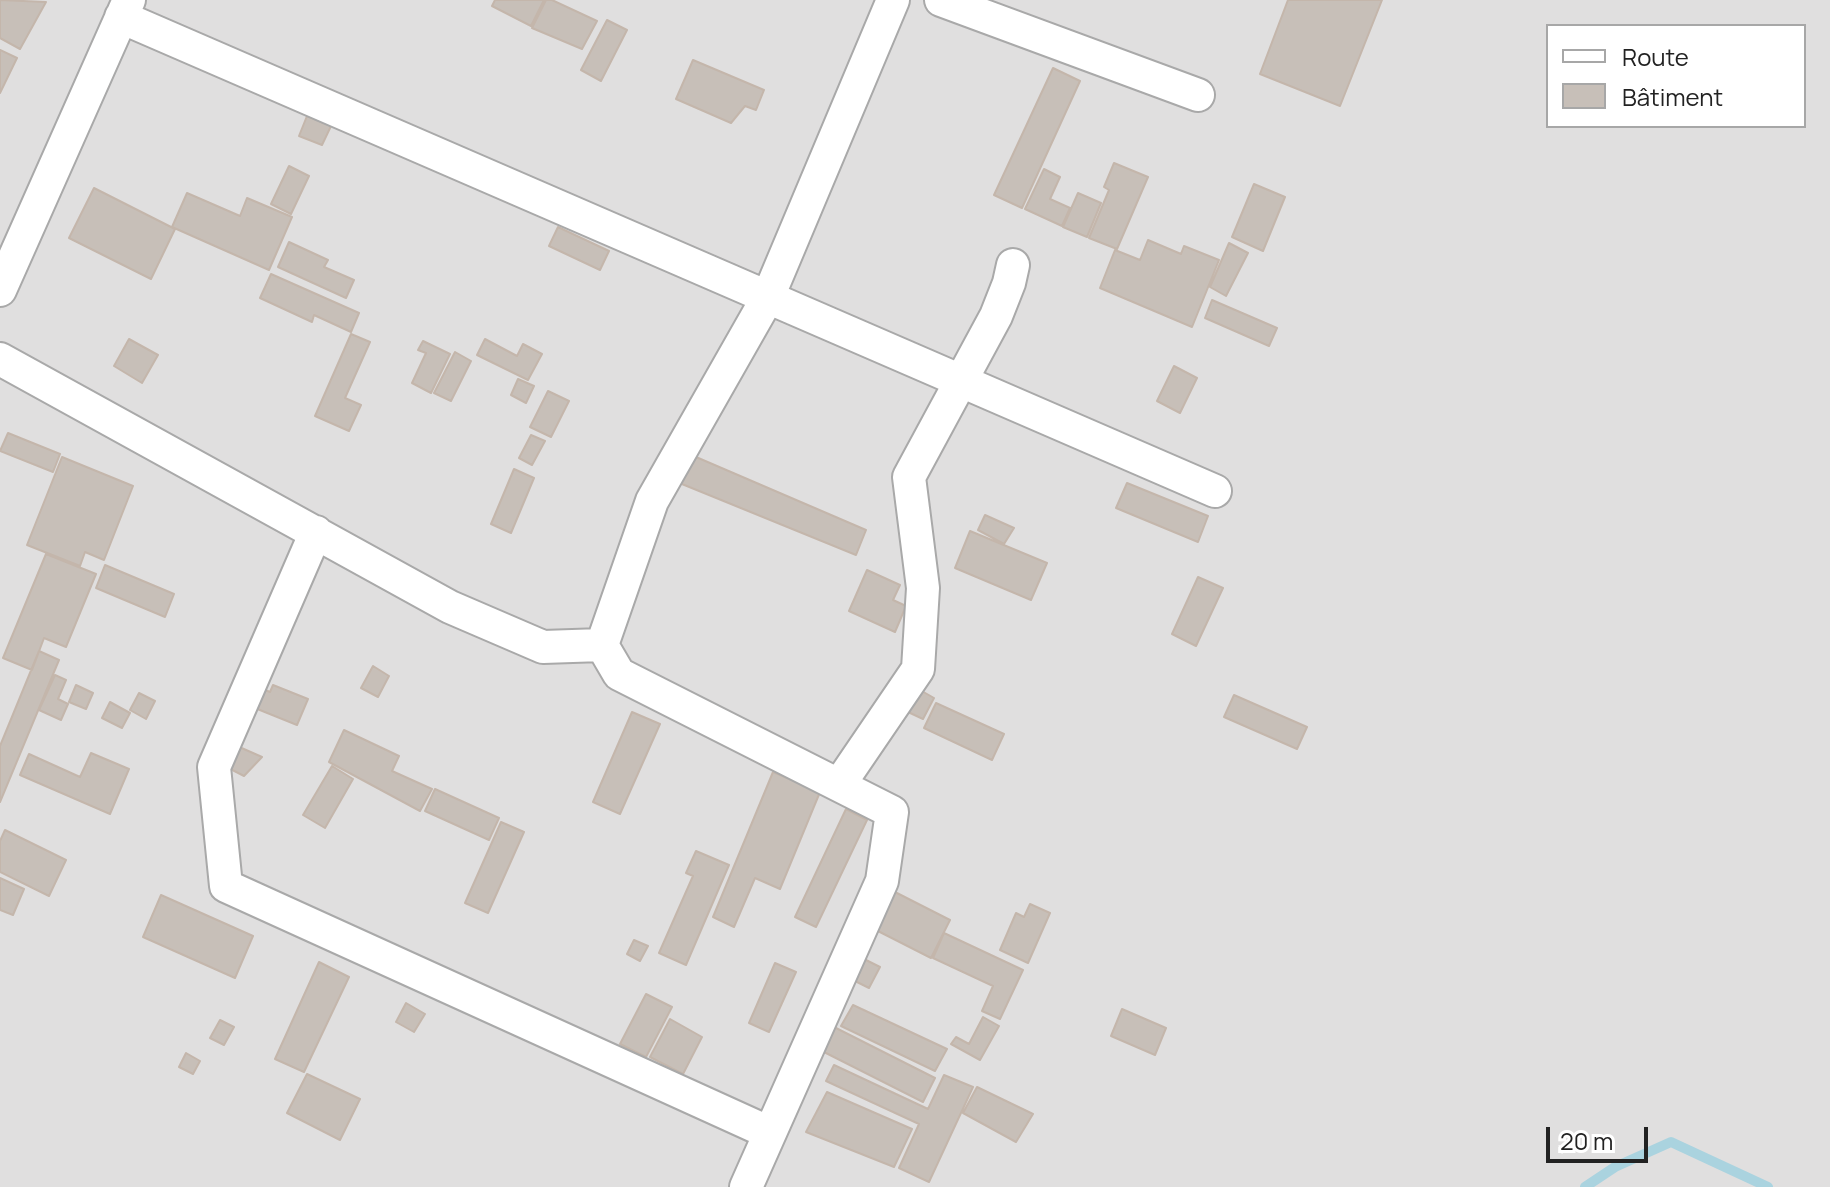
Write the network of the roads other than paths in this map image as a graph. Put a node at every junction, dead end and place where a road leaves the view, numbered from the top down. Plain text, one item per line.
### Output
1 (893, 0) edge
2 (941, 0) edge
3 (125, 8) edge
4 (1198, 95) dead end
5 (1013, 265) dead end
6 (0, 290) edge
7 (768, 297) junction
8 (0, 359) edge
9 (961, 381) junction
10 (1215, 491) dead end
11 (316, 532) junction
12 (602, 645) junction
13 (839, 785) junction
14 (770, 1133) junction
15 (746, 1187) edge

1 - 7 street
2 - 4 street
3 - 6 street
3 - 7 street
5 - 9 street
7 - 9 street
7 - 12 street
8 - 11 street
9 - 10 street
9 - 13 street
11 - 12 street
11 - 14 street
12 - 13 street
13 - 14 street
14 - 15 street

